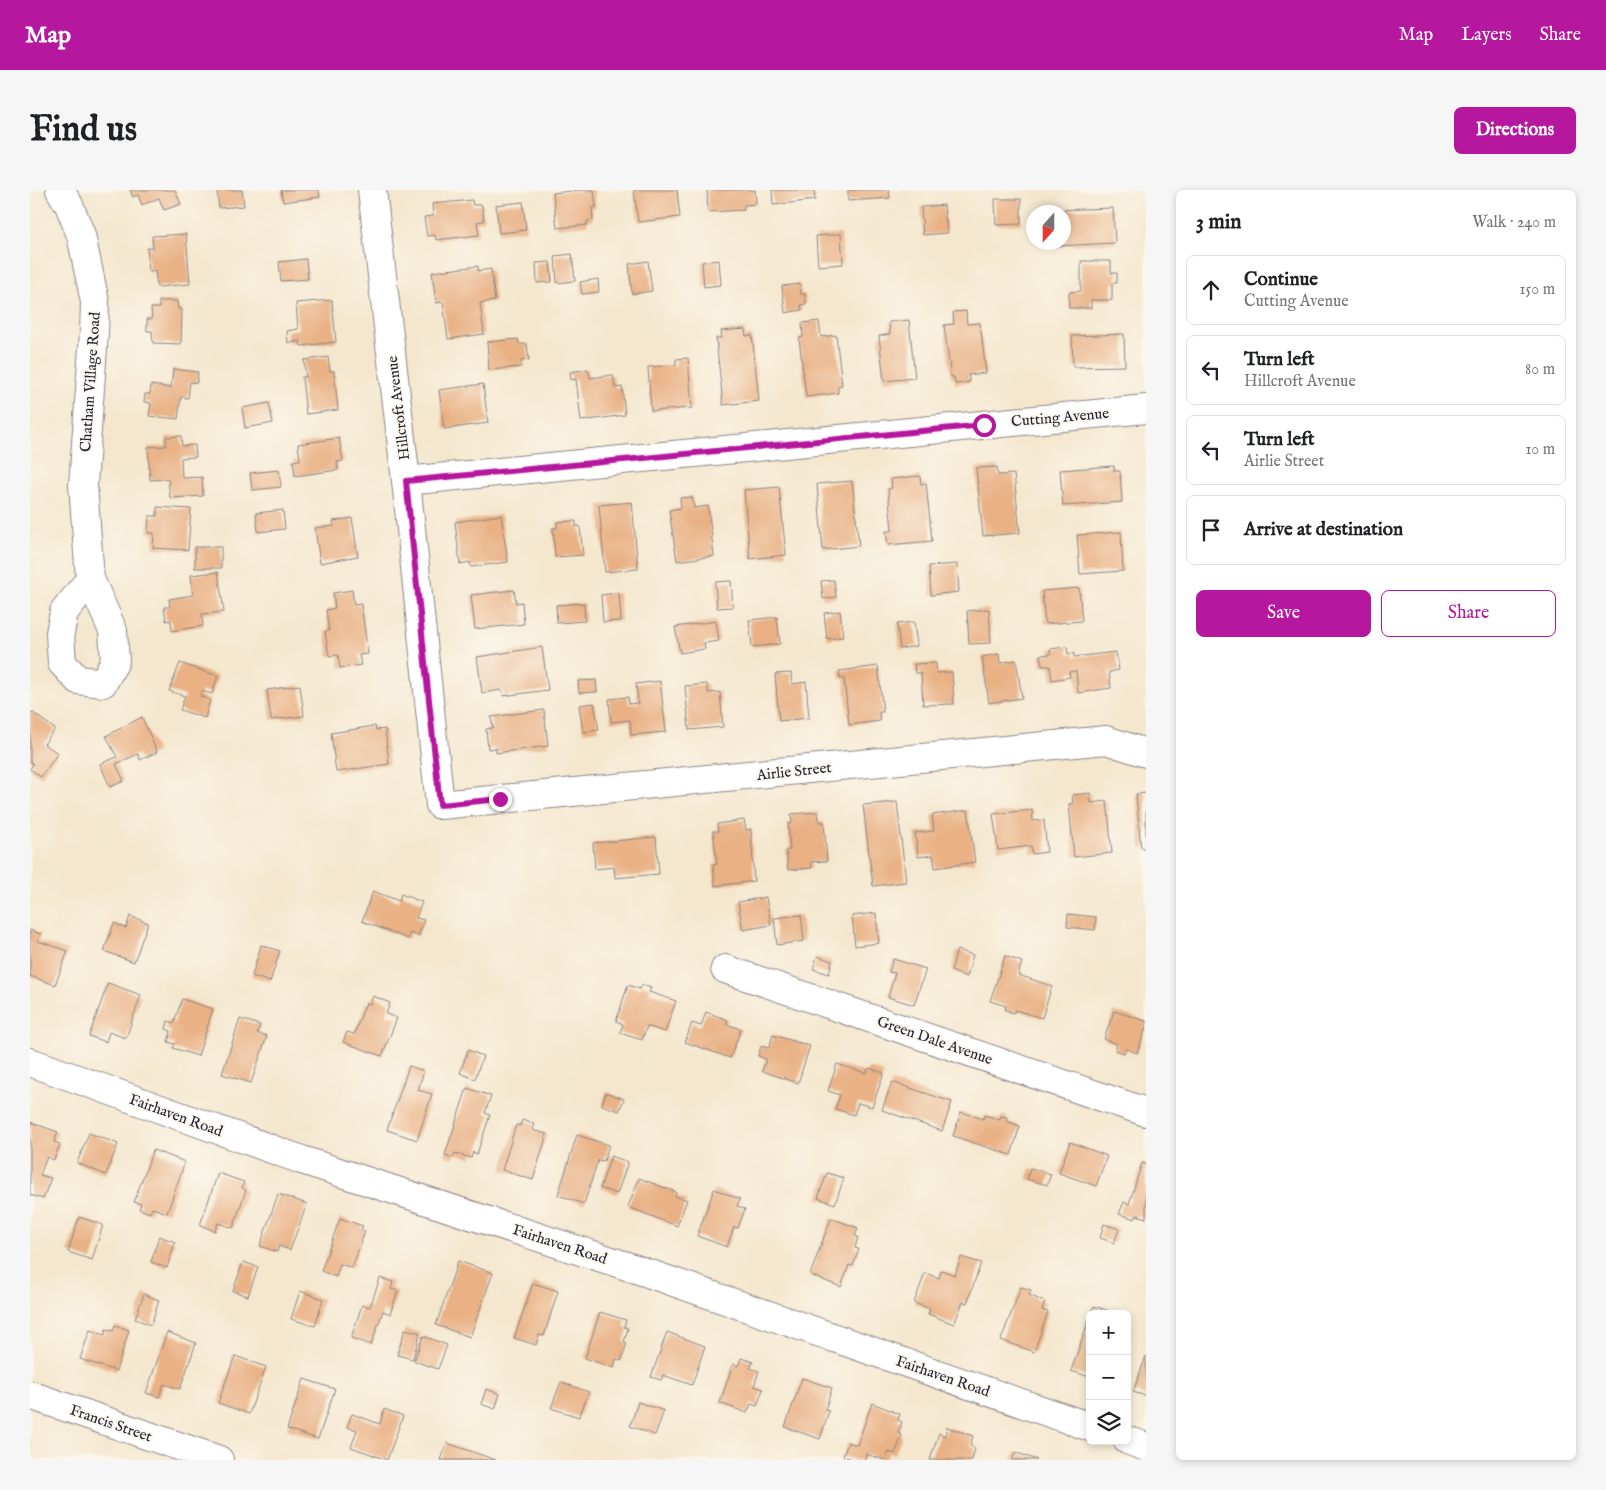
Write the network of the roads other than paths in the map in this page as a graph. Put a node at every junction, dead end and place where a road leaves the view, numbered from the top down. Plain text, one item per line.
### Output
1 (60, 190) edge
2 (372, 190) edge
3 (1146, 409) edge
4 (406, 481) junction
5 (90, 580) dead end
6 (1146, 753) edge
7 (440, 805) joint
8 (725, 969) dead end
9 (30, 1062) edge
10 (1146, 1112) edge
11 (30, 1395) edge
12 (1086, 1427) edge
13 (1131, 1441) edge
14 (1146, 1447) edge
15 (220, 1460) edge

1 - 5 street, Chatham Village Road
2 - 4 street, Hillcroft Avenue
3 - 4 street, Cutting Avenue
4 - 7 street, Hillcroft Avenue
6 - 7 street, Airlie Street
8 - 10 street, Green Dale Avenue
9 - 12 street, Fairhaven Road
11 - 15 street, Francis Street
13 - 14 street

